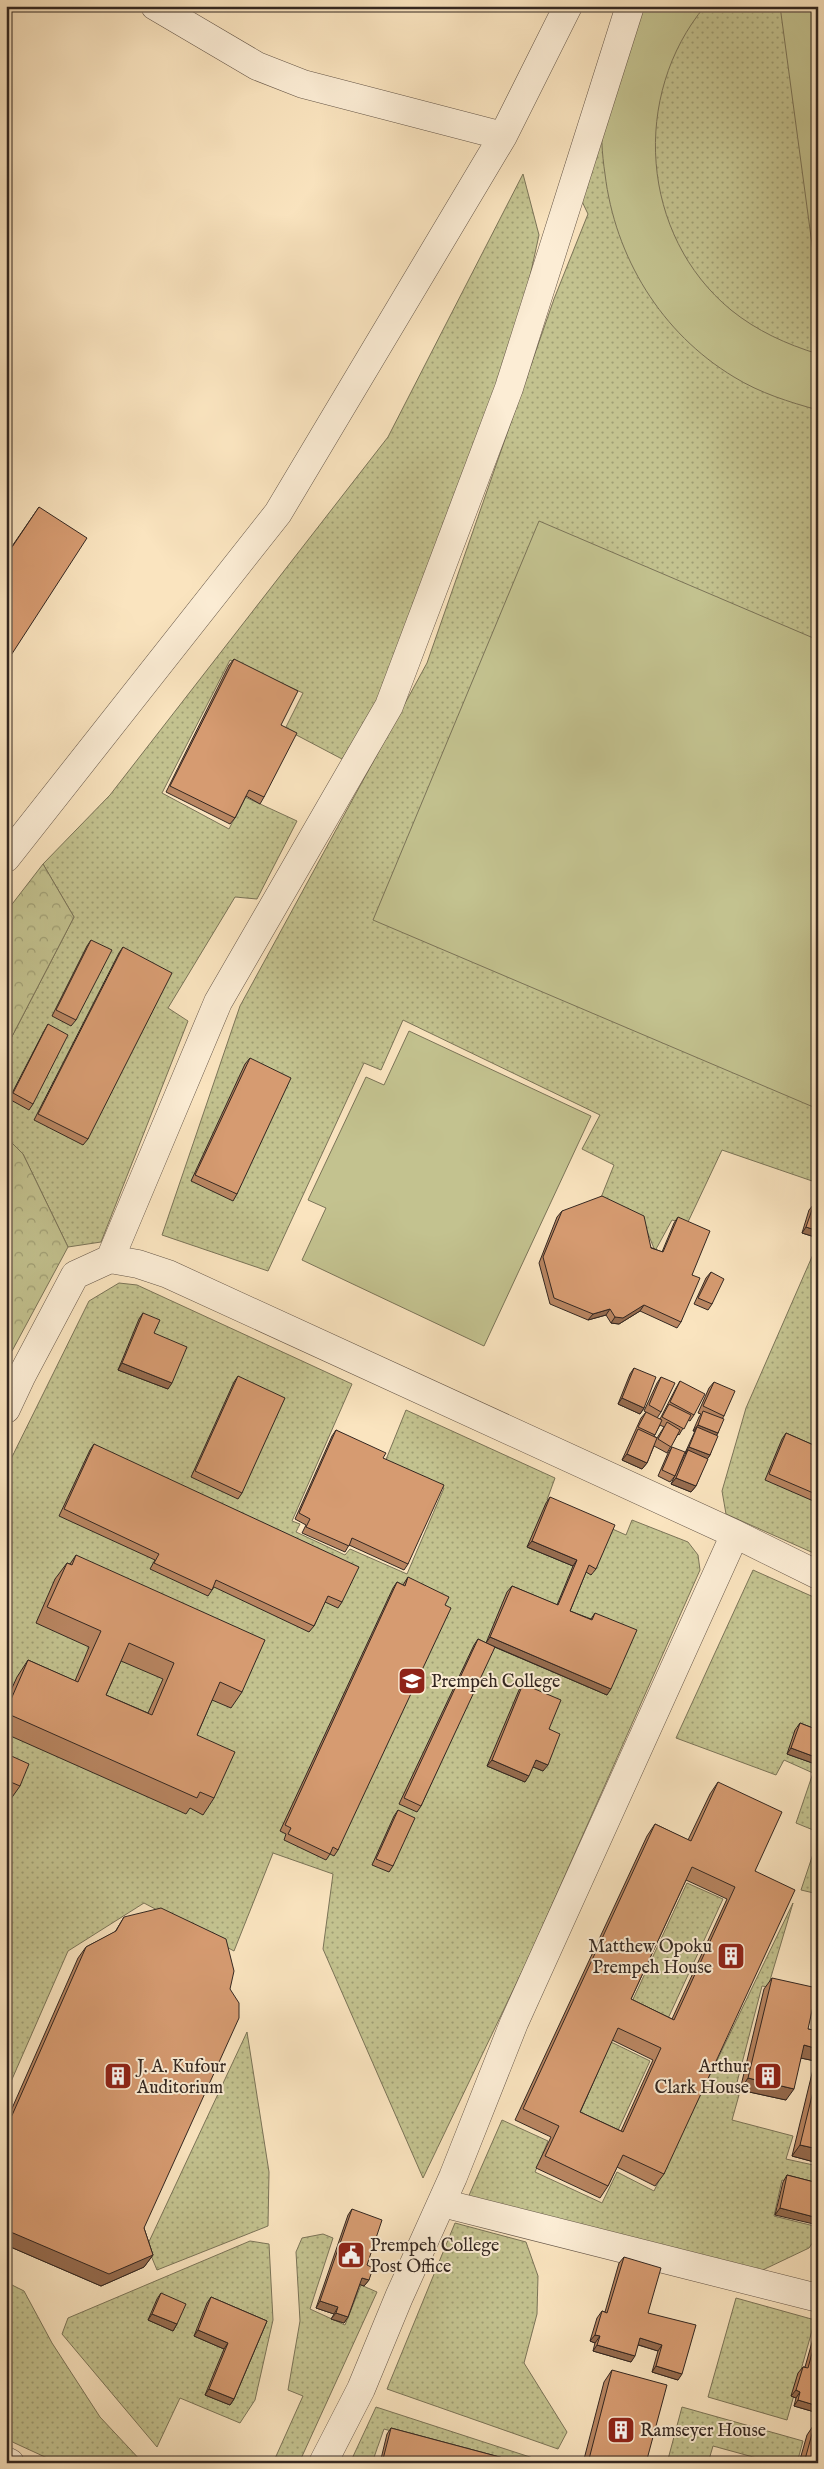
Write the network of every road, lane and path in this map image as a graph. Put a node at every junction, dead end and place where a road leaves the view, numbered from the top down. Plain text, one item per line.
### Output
1 (155, 6) edge
2 (568, 6) edge
3 (630, 6) edge
4 (503, 136) junction
5 (6, 858) edge
6 (110, 1259) junction
7 (6, 1409) edge
8 (736, 1534) junction
9 (818, 1576) edge
10 (442, 2203) junction
11 (818, 2298) edge
12 (6, 2461) edge
13 (10, 2463) edge
14 (323, 2463) edge

1 - 4 street
2 - 4 street
3 - 6 street
4 - 5 street
6 - 7 street
6 - 8 street
8 - 9 street
8 - 10 street
10 - 11 street
10 - 14 street
12 - 13 street

